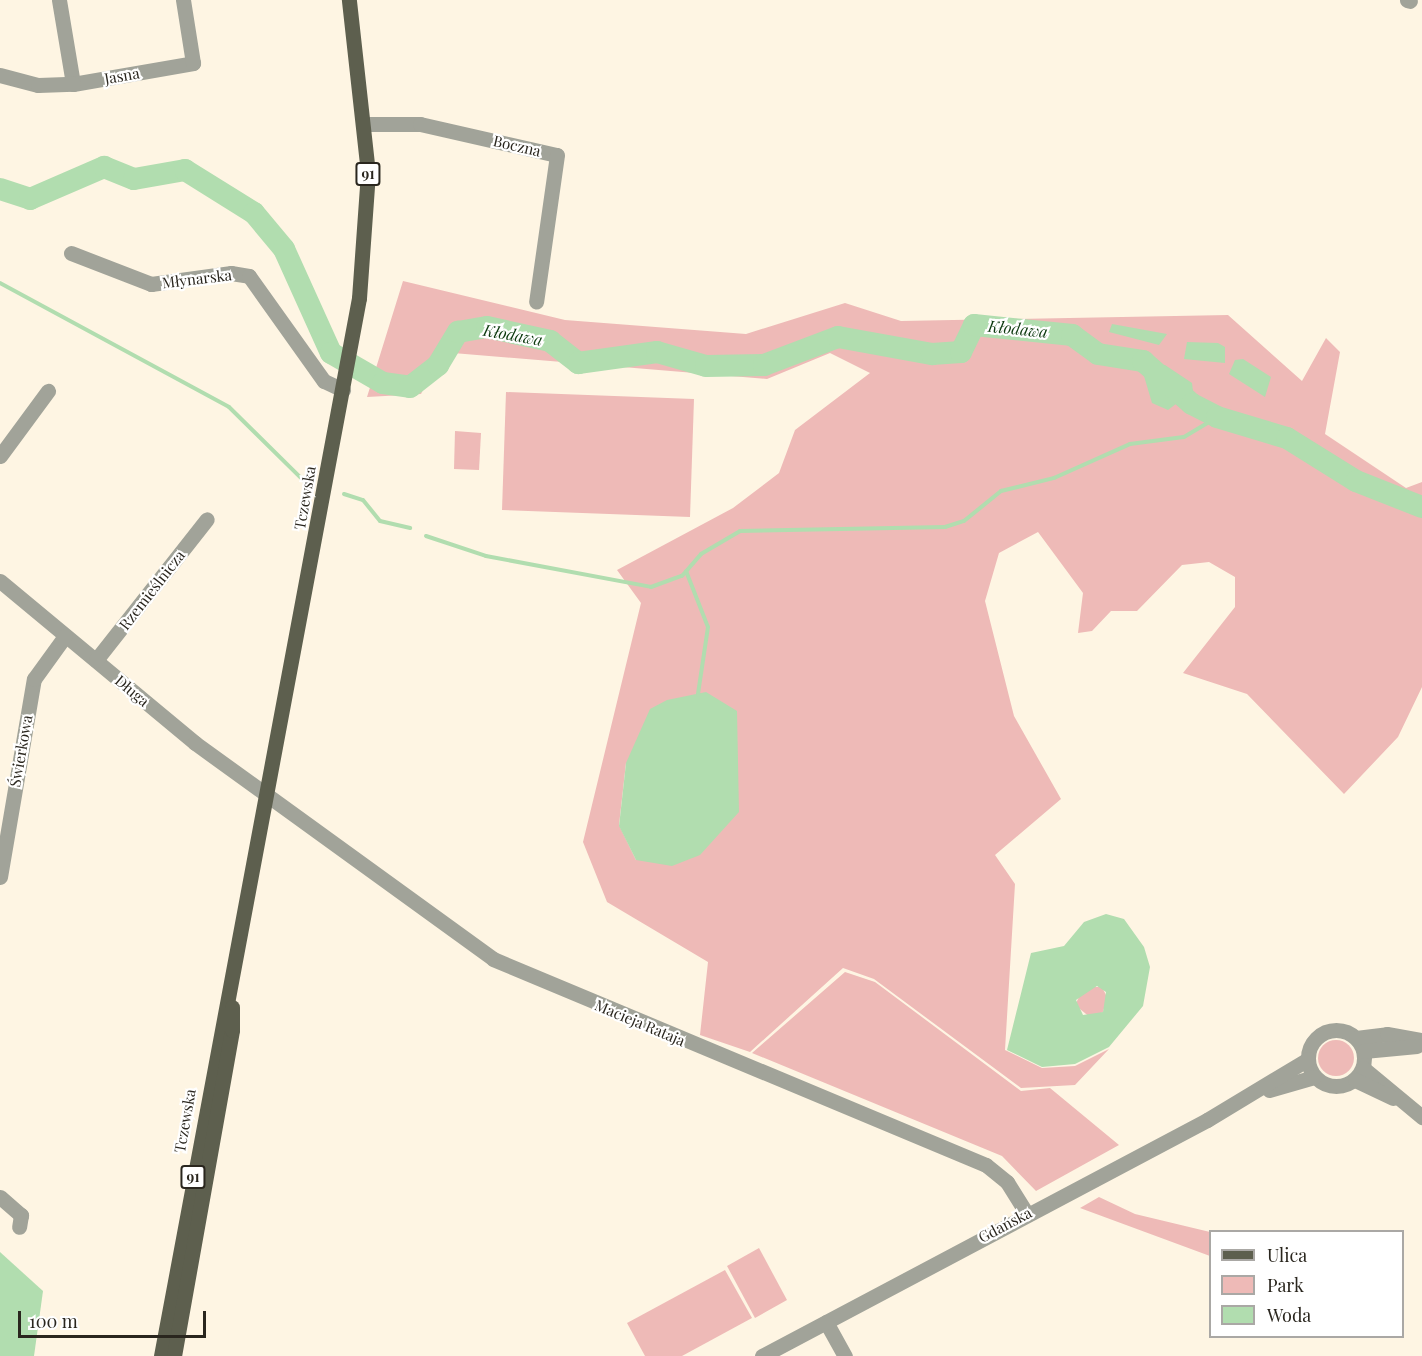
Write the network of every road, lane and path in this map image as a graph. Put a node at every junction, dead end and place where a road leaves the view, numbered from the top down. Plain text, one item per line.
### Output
1 (59, 0) edge
2 (183, 0) edge
3 (349, 0) edge
4 (0, 75) edge
5 (73, 84) junction
6 (366, 124) junction
7 (71, 253) dead end
8 (536, 302) dead end
9 (345, 383) junction
10 (48, 391) dead end
11 (0, 456) edge
12 (207, 519) dead end
13 (0, 581) edge
14 (65, 636) junction
15 (96, 660) junction
16 (267, 797) junction
17 (0, 877) edge
18 (231, 999) junction
19 (1422, 1040) edge
20 (1360, 1045) junction
21 (1422, 1046) edge
22 (1308, 1059) junction
23 (1359, 1074) junction
24 (1314, 1077) junction
25 (1249, 1096) junction
26 (1422, 1117) edge
27 (0, 1197) edge
28 (1027, 1214) junction
29 (19, 1227) dead end
30 (826, 1322) junction
31 (161, 1356) edge
32 (174, 1356) edge
33 (762, 1356) edge
34 (845, 1356) edge

1 - 5 street
2 - 5 street, Jasna
3 - 6 main road, Tczewska / 91
4 - 5 street
6 - 8 street, Boczna
6 - 9 main road, Tczewska / 91
7 - 9 street, Młynarska
9 - 16 main road, Tczewska / 91
10 - 11 street
12 - 15 street, Rzemieślnicza
13 - 14 street, Długa
14 - 15 street, Długa
14 - 17 street, Świerkowa
15 - 16 street, Długa
16 - 18 main road, Tczewska / 91
16 - 28 street, Macieja Rataja
18 - 31 main road, Tczewska / 91
18 - 32 main road, Tczewska / 91
19 - 20 street
20 - 21 street
20 - 22 street
20 - 23 street
22 - 24 street
22 - 25 street, Gdańska
23 - 24 street
23 - 26 street
24 - 25 street, Gdańska
25 - 28 street, Gdańska
27 - 29 street
28 - 30 street, Gdańska
30 - 33 street, Gdańska
30 - 34 street

